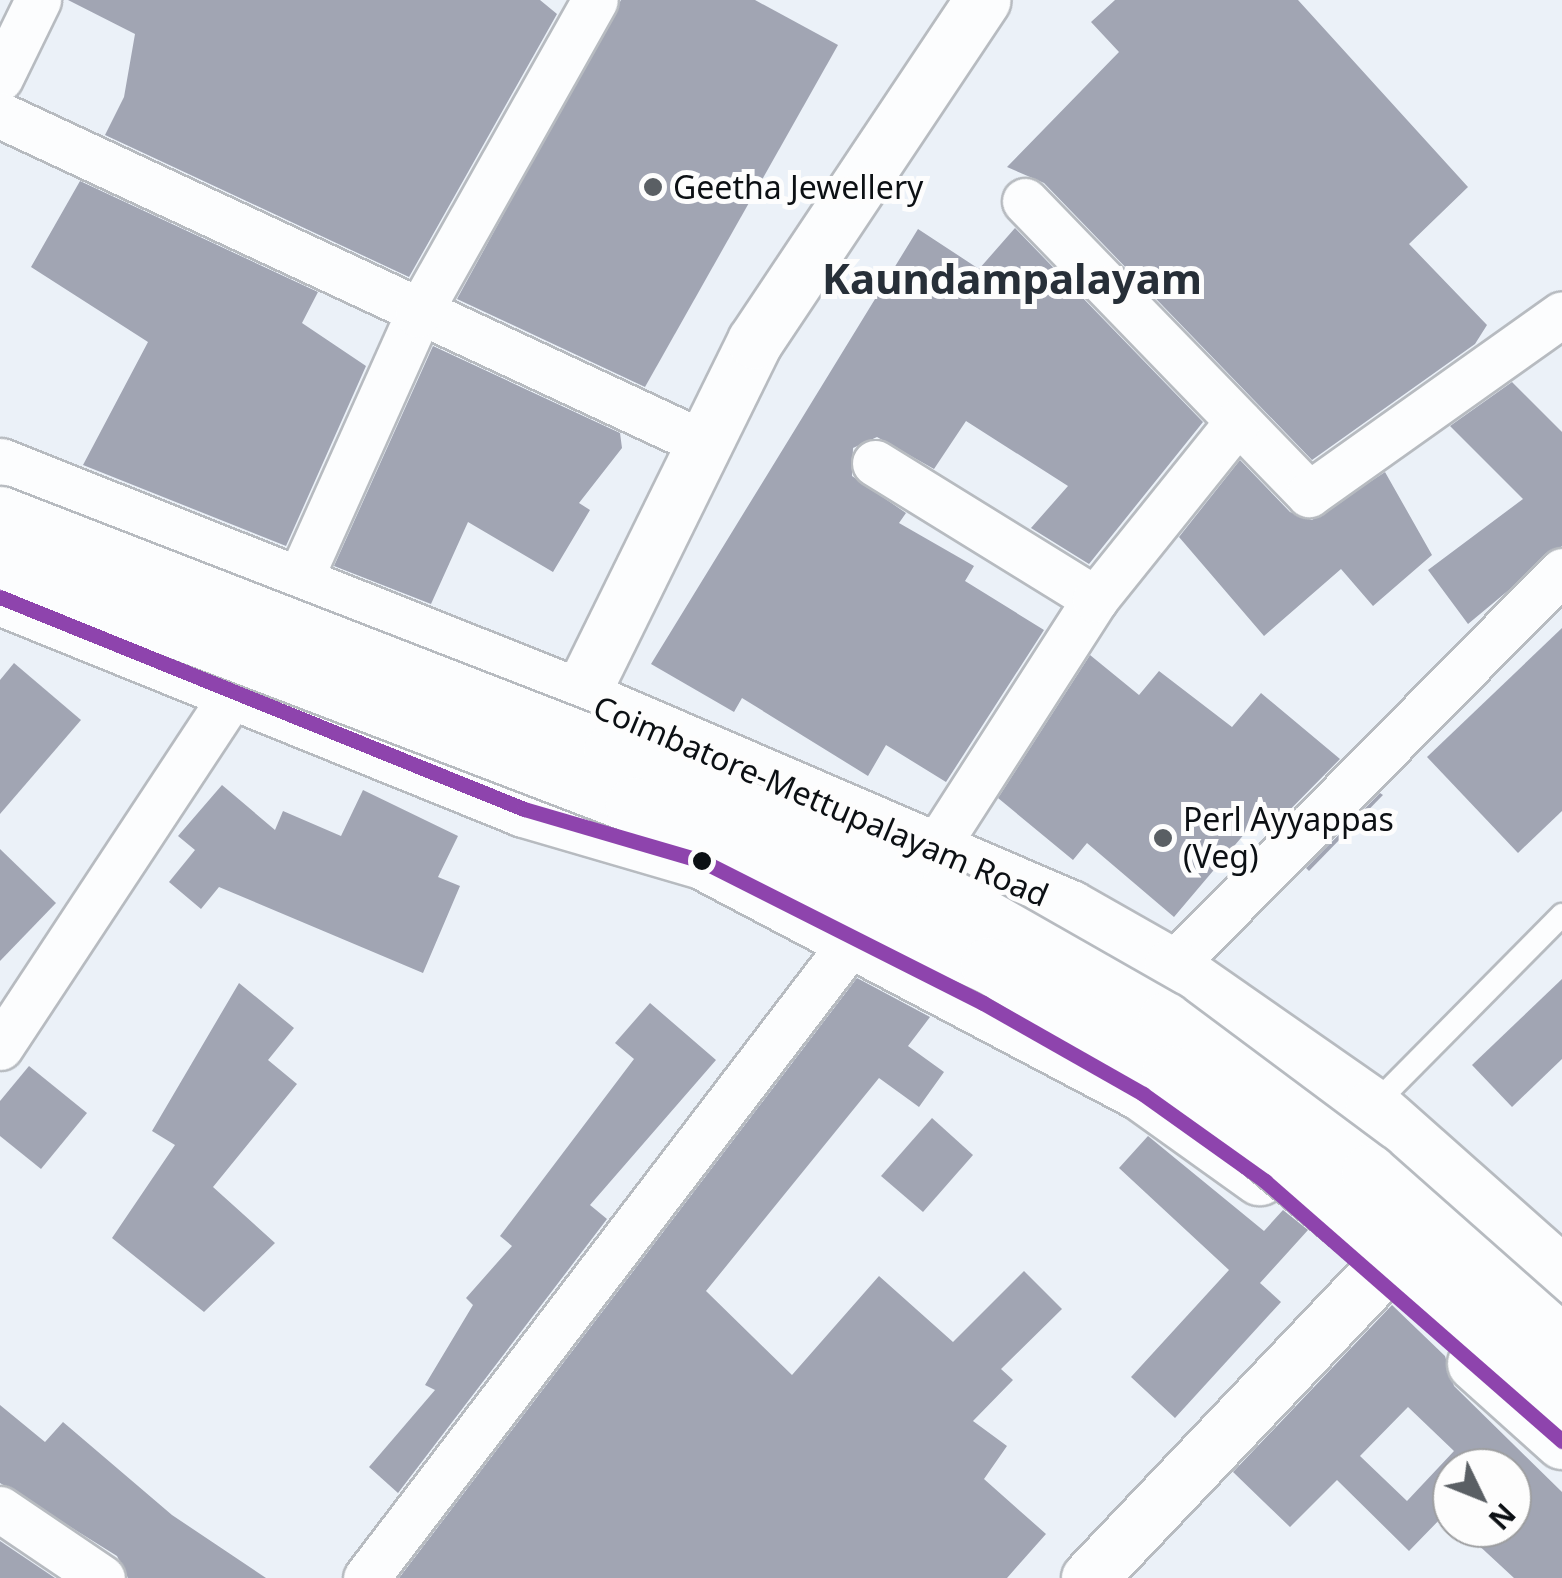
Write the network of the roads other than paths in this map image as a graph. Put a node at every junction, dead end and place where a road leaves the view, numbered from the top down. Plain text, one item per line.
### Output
1 (38, 0) edge
2 (595, 0) edge
3 (982, 0) edge
4 (0, 78) edge
5 (0, 116) edge
6 (1025, 201) dead end
7 (418, 314) junction
8 (1562, 314) edge
9 (1238, 421) junction
10 (701, 442) junction
11 (875, 463) dead end
12 (0, 466) edge
13 (0, 514) edge
14 (0, 563) edge
15 (1562, 572) edge
16 (297, 585) junction
17 (0, 597) edge
18 (1095, 599) junction
19 (235, 690) junction
20 (580, 697) junction
21 (524, 809) junction
22 (934, 850) junction
23 (1562, 915) edge
24 (853, 940) junction
25 (1172, 966) junction
26 (0, 1047) edge
27 (1373, 1106) junction
28 (1466, 1186) junction
29 (1374, 1273) junction
30 (1562, 1274) edge
31 (1562, 1344) edge
32 (1562, 1402) edge
33 (1562, 1441) edge
34 (0, 1509) edge
35 (102, 1578) edge
36 (366, 1578) edge
37 (1089, 1578) edge

1 - 4 street
2 - 7 street
3 - 10 main road
5 - 7 street
6 - 9 street
7 - 10 street
7 - 16 street
8 - 9 street
9 - 18 street
10 - 20 main road
11 - 18 street
12 - 16 main road, Coimbatore-Mettupalayam Road
13 - 31 main road, bridge
14 - 32 main road, bridge
15 - 25 street
16 - 20 main road, Coimbatore-Mettupalayam Road
17 - 19 main road
18 - 22 street
19 - 21 main road
19 - 26 street
20 - 21 main road
20 - 22 main road, Coimbatore-Mettupalayam Road
21 - 24 main road
22 - 25 main road, Coimbatore-Mettupalayam Road
23 - 27 lane
24 - 29 main road
24 - 36 street
25 - 27 main road, Coimbatore-Mettupalayam Road
27 - 28 main road, Coimbatore-Mettupalayam Road
28 - 29 main road
28 - 30 main road, Coimbatore-Mettupalayam Road
29 - 33 main road
29 - 37 main road
34 - 35 street

